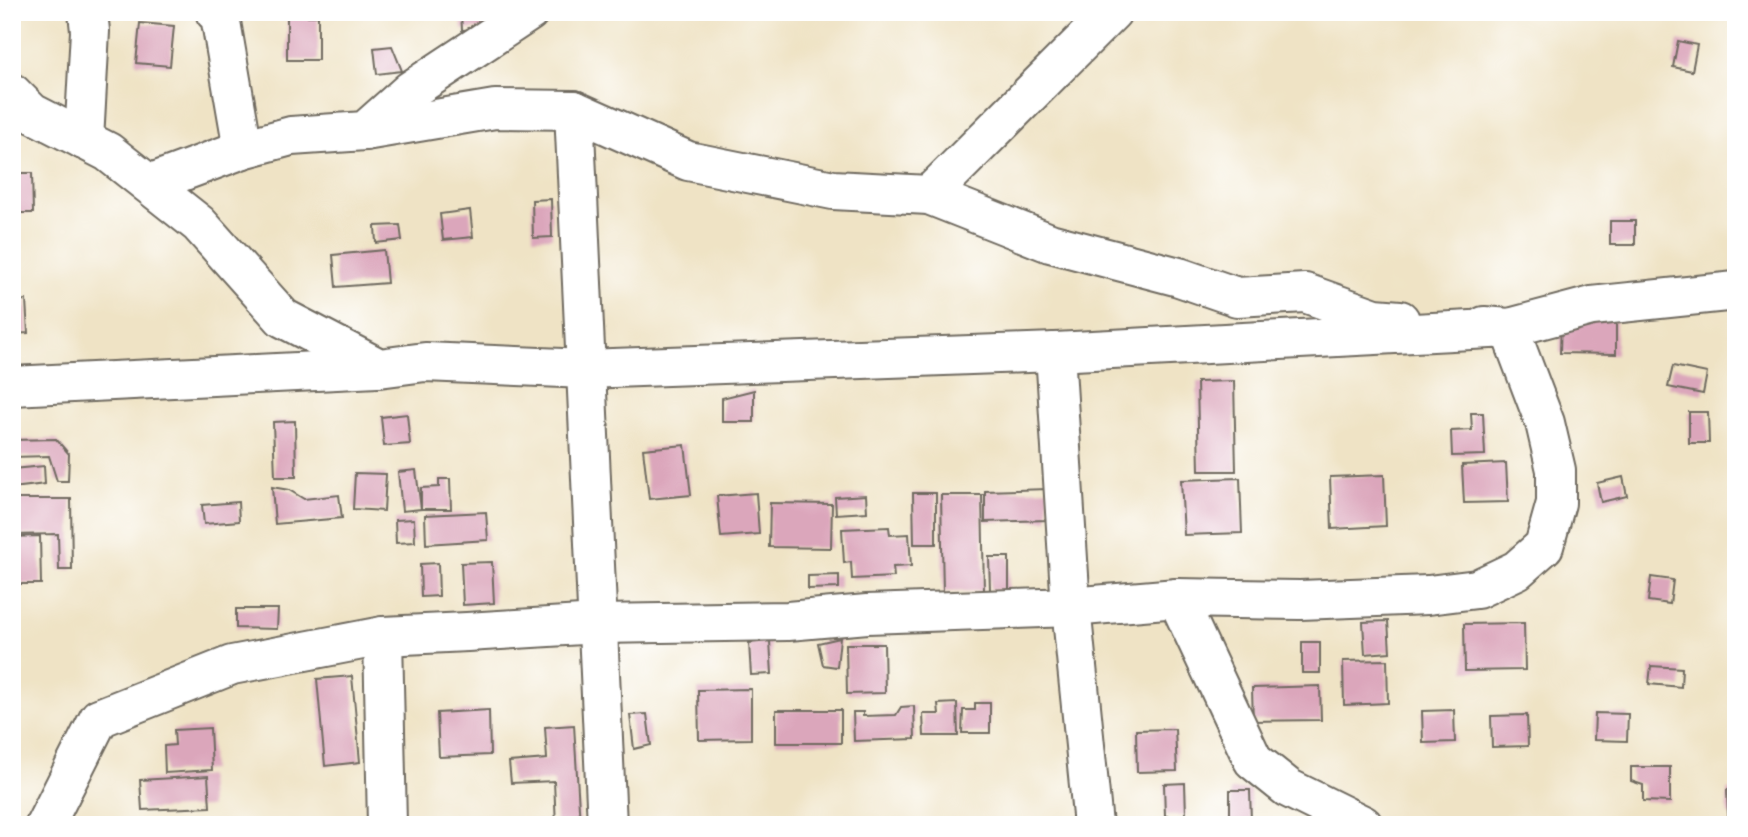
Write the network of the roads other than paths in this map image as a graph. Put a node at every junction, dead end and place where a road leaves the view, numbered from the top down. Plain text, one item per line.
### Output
1 (88, 12) edge
2 (215, 12) edge
3 (529, 12) edge
4 (1112, 12) edge
5 (19, 108) edge
6 (574, 110) junction
7 (365, 131) junction
8 (84, 139) junction
9 (243, 149) junction
10 (149, 184) junction
11 (929, 195) junction
12 (1736, 291) edge
13 (1509, 328) junction
14 (1055, 352) junction
15 (379, 368) junction
16 (585, 369) junction
17 (12, 386) edge
18 (1177, 598) junction
19 (1071, 607) junction
20 (598, 624) junction
21 (383, 636) junction
22 (45, 825) edge
23 (387, 825) edge
24 (607, 825) edge
25 (1093, 825) edge
26 (1363, 825) edge

1 - 8 street
2 - 9 street
3 - 7 street
4 - 11 street
5 - 8 street
6 - 7 street
6 - 11 street
6 - 16 street
7 - 9 street
8 - 10 street
9 - 10 street
10 - 15 street
11 - 13 street
12 - 13 street
13 - 14 street
13 - 18 street
14 - 16 street
14 - 19 street
15 - 16 street
15 - 17 street
16 - 20 street
18 - 19 street
18 - 26 street
19 - 20 street
19 - 25 street
20 - 21 street
20 - 24 street
21 - 22 street
21 - 23 street

